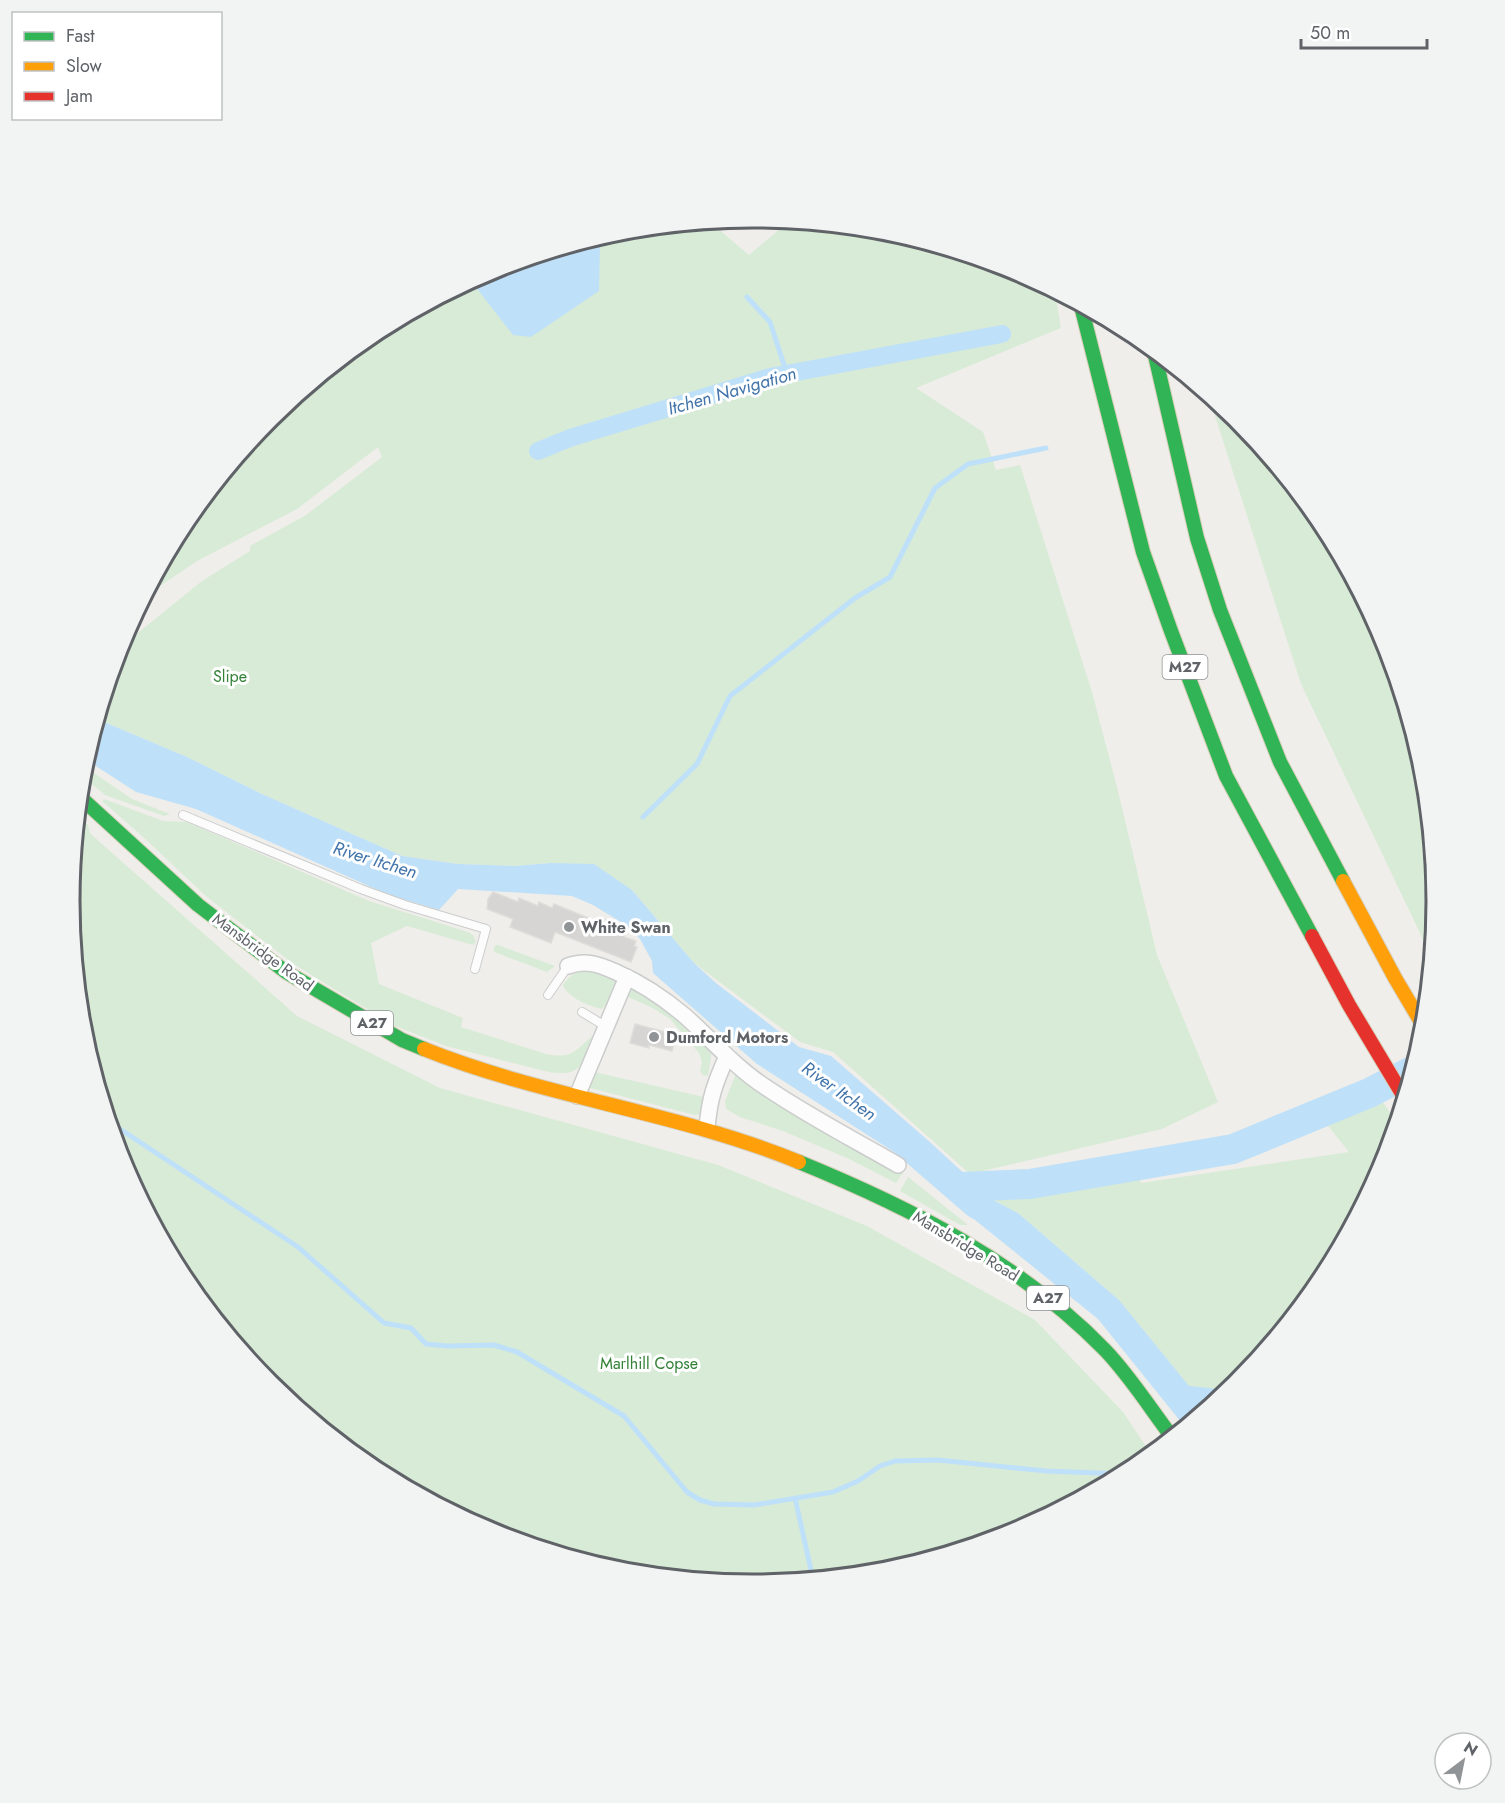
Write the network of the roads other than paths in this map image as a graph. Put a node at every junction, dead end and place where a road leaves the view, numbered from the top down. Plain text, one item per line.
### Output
1 (1084, 316) edge
2 (1157, 364) edge
3 (87, 802) edge
4 (183, 815) dead end
5 (568, 966) joint
6 (475, 969) dead end
7 (627, 977) junction
8 (548, 995) dead end
9 (582, 1012) dead end
10 (1416, 1014) edge
11 (605, 1026) junction
12 (727, 1056) junction
13 (1399, 1089) edge
14 (577, 1096) junction
15 (707, 1129) junction
16 (898, 1165) dead end
17 (1167, 1431) edge

1 - 13 main road, M27
2 - 10 main road
3 - 14 main road, Mansbridge Road / A27
4 - 6 lane
5 - 7 street
5 - 8 lane
7 - 11 street
7 - 12 street
9 - 11 lane
11 - 14 street
12 - 15 street
12 - 16 street
14 - 15 main road, Mansbridge Road / A27
15 - 17 main road, Mansbridge Road / A27

